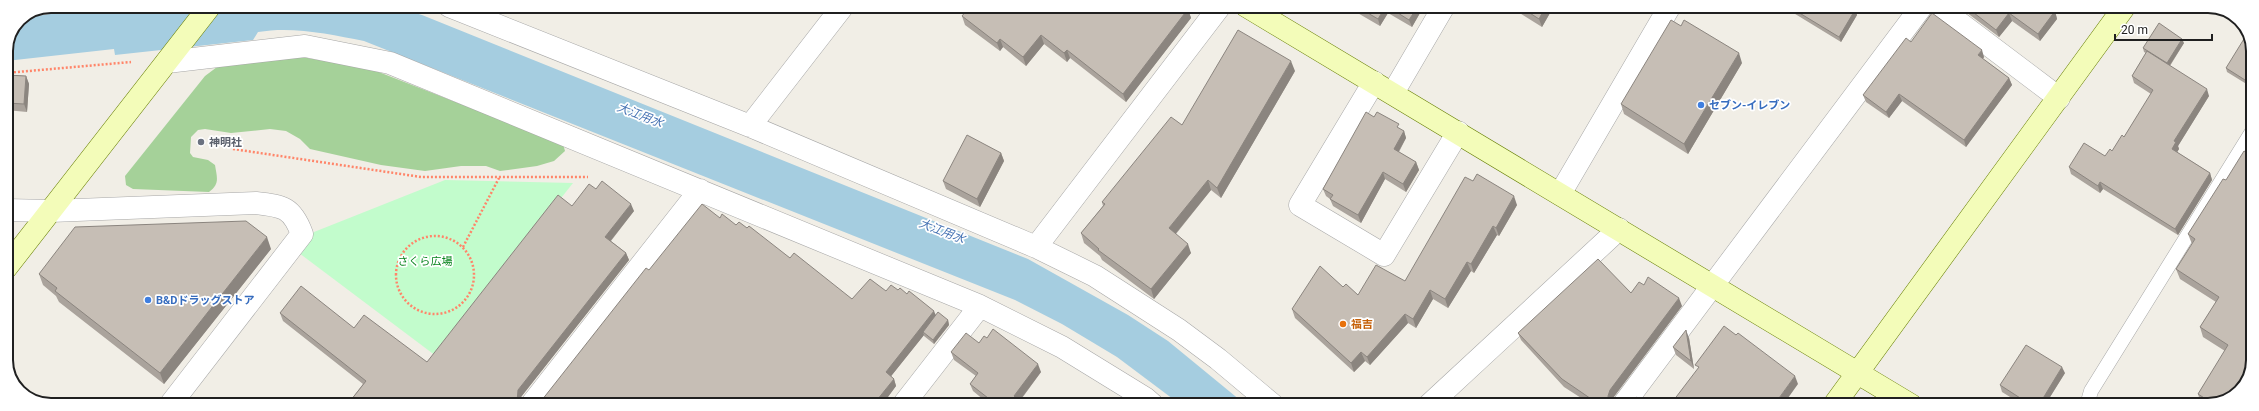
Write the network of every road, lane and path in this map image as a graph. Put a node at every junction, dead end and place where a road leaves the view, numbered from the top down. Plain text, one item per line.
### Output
1 (205, 13) edge
2 (483, 13) edge
3 (838, 13) edge
4 (1215, 13) edge
5 (1258, 13) edge
6 (1440, 13) edge
7 (1666, 13) edge
8 (1917, 13) edge
9 (1946, 13) edge
10 (2120, 13) edge
11 (170, 58) junction
12 (13, 72) edge
13 (1374, 82) junction
14 (1394, 93) junction
15 (2059, 98) junction
16 (750, 126) junction
17 (1458, 132) junction
18 (2246, 141) edge
19 (233, 149) dead end
20 (595, 176) dead end
21 (499, 178) junction
22 (700, 190) junction
23 (1560, 194) junction
24 (13, 210) edge
25 (51, 211) junction
26 (1619, 229) junction
27 (1036, 246) junction
28 (462, 247) junction
29 (13, 259) edge
30 (1714, 286) junction
31 (980, 306) junction
32 (1859, 373) junction
33 (175, 398) edge
34 (537, 398) edge
35 (908, 398) edge
36 (1145, 398) edge
37 (1264, 398) edge
38 (1437, 398) edge
39 (1628, 398) edge
40 (1839, 398) edge
41 (1900, 398) edge
42 (2089, 398) edge

1 - 11 street
2 - 16 street
3 - 16 street
4 - 27 street
5 - 13 street
6 - 14 street
7 - 23 street
8 - 30 street
9 - 15 street
10 - 15 street
11 - 12 path
11 - 22 street
11 - 25 street
13 - 14 street
13 - 17 street
14 - 17 street
15 - 32 street
16 - 27 street
17 - 23 street
18 - 42 lane
19 - 21 path
20 - 21 path
21 - 28 path
22 - 31 street
22 - 34 street
23 - 26 street
24 - 25 street
25 - 29 street
25 - 33 street
26 - 30 street
26 - 38 street
27 - 37 street
28 - 28 path
30 - 32 street
30 - 39 street
31 - 35 street
31 - 36 street
32 - 40 street
32 - 41 street

